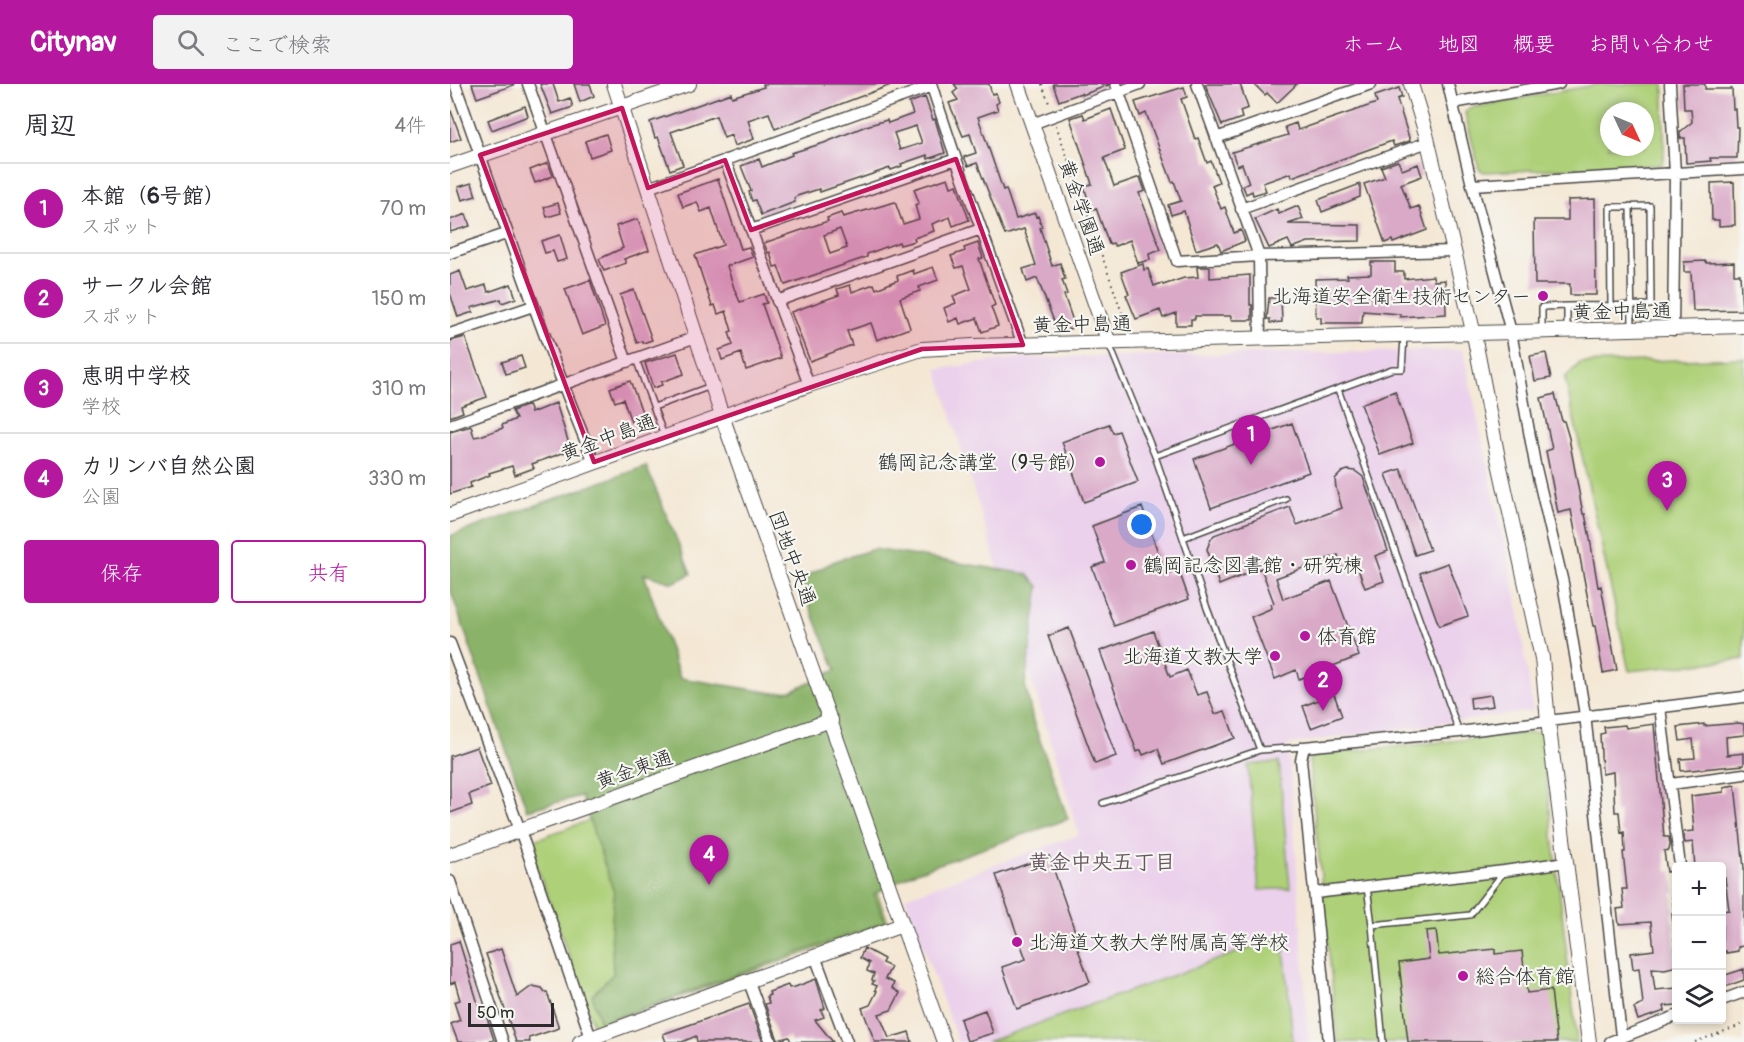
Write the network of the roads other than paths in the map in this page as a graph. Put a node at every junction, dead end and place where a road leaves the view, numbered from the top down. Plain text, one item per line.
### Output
1 (455, 84) edge
2 (528, 84) edge
3 (614, 84) edge
4 (689, 84) edge
5 (1018, 84) edge
6 (1140, 84) edge
7 (1197, 84) edge
8 (1371, 84) edge
9 (1411, 84) edge
10 (1448, 84) edge
11 (1559, 84) edge
12 (1670, 84) edge
13 (932, 85) edge
14 (1117, 87) edge
15 (1453, 103) junction
16 (622, 108) junction
17 (1032, 124) junction
18 (545, 133) junction
19 (1216, 138) junction
20 (1428, 142) junction
21 (480, 155) junction
22 (956, 159) junction
23 (725, 160) junction
24 (450, 166) edge
25 (1744, 169) edge
26 (1675, 174) junction
27 (1472, 185) junction
28 (648, 188) junction
29 (1630, 206) junction
30 (1241, 208) junction
31 (981, 229) junction
32 (751, 230) junction
33 (506, 234) junction
34 (1454, 251) junction
35 (450, 253) edge
36 (1259, 256) junction
37 (777, 301) junction
38 (1611, 305) junction
39 (1631, 305) junction
40 (533, 306) junction
41 (1567, 306) junction
42 (1744, 327) edge
43 (1632, 330) junction
44 (1673, 330) junction
45 (1567, 331) junction
46 (1511, 332) junction
47 (1542, 332) junction
48 (450, 334) edge
49 (1474, 335) junction
50 (1404, 336) junction
51 (696, 337) junction
52 (1260, 339) junction
53 (1109, 343) junction
54 (1023, 345) junction
55 (631, 360) junction
56 (562, 385) junction
57 (809, 385) junction
58 (712, 386) junction
59 (1338, 389) junction
60 (654, 407) junction
61 (722, 416) junction
62 (450, 425) edge
63 (665, 437) junction
64 (1155, 456) junction
65 (594, 462) junction
66 (1286, 499) dead end
67 (450, 515) edge
68 (1183, 538) junction
69 (450, 643) edge
70 (1744, 698) edge
71 (1660, 707) junction
72 (1585, 715) junction
73 (831, 720) junction
74 (1548, 721) junction
75 (1459, 732) junction
76 (1305, 747) junction
77 (1260, 750) junction
78 (1744, 776) edge
79 (1671, 784) junction
80 (1103, 803) dead end
81 (520, 830) junction
82 (450, 855) edge
83 (1566, 862) junction
84 (1679, 862) edge
85 (1504, 871) junction
86 (450, 881) edge
87 (1367, 887) junction
88 (1315, 893) junction
89 (902, 925) junction
90 (1372, 925) junction
91 (815, 956) junction
92 (749, 982) junction
93 (1744, 992) edge
94 (1726, 999) edge
95 (1672, 1019) edge
96 (1622, 1036) junction
97 (586, 1040) edge
98 (503, 1042) edge
99 (771, 1042) edge
100 (847, 1042) edge
101 (944, 1042) edge
102 (1329, 1042) edge
103 (1383, 1042) edge
104 (1589, 1042) edge
105 (1610, 1042) edge

1 - 21 street
2 - 18 street
3 - 16 street, 団地中央通
4 - 16 street
5 - 17 street, 黄金学園通
6 - 14 street
7 - 19 street
8 - 19 street
9 - 20 street
10 - 15 street
11 - 15 street
12 - 26 street
13 - 22 street
13 - 23 street
14 - 17 street
14 - 36 street
15 - 27 street
16 - 18 street
16 - 28 street, 団地中央通
17 - 53 street, 黄金学園通
18 - 21 street
18 - 55 street
19 - 30 street
20 - 30 street
20 - 34 street
21 - 24 street
21 - 33 street
22 - 31 street
22 - 32 street
23 - 28 street
23 - 32 street
25 - 26 street
26 - 27 street
26 - 44 street
27 - 46 street
28 - 51 street, 団地中央通
29 - 38 lane
29 - 39 lane
29 - 39 lane
30 - 36 street
31 - 37 street
31 - 54 street
32 - 37 street
33 - 35 street
33 - 40 street
34 - 36 street
34 - 49 street
36 - 52 street
37 - 57 street
38 - 39 lane
38 - 41 lane
39 - 43 lane
40 - 48 street
40 - 56 street
41 - 45 lane
41 - 47 lane
42 - 44 street, 黄金中島通
43 - 44 street, 黄金中島通
43 - 45 street, 黄金中島通
45 - 47 street, 黄金中島通
46 - 47 street, 黄金中島通
46 - 49 street, 黄金中島通
46 - 72 street
49 - 50 street, 黄金中島通
49 - 74 street
50 - 52 street, 黄金中島通
50 - 59 lane
51 - 55 street
51 - 58 street, 団地中央通
52 - 53 street, 黄金中島通
53 - 54 street, 黄金中島通
53 - 64 lane
54 - 57 street, 黄金中島通
55 - 56 street
55 - 60 lane
56 - 62 street
56 - 65 street
57 - 61 street, 黄金中島通
58 - 60 lane
58 - 61 street, 団地中央通
59 - 64 lane
59 - 75 lane
60 - 63 lane
61 - 63 street, 黄金中島通
61 - 73 street, 団地中央通
63 - 65 street, 黄金中島通
64 - 68 lane
65 - 67 street, 黄金中島通
66 - 68 lane
68 - 77 lane
69 - 81 street
70 - 71 street
71 - 72 street
71 - 79 street
72 - 74 street
72 - 96 street
73 - 81 street, 黄金東通
73 - 89 street, 団地中央通
74 - 75 street
74 - 83 street
75 - 76 street
76 - 77 lane
76 - 88 street
77 - 80 lane
78 - 79 street
79 - 84 street
81 - 82 street, 黄金東通
81 - 97 street
83 - 85 street
83 - 104 street
85 - 87 street
85 - 90 lane
86 - 98 street
87 - 88 street
87 - 90 lane
88 - 102 street
89 - 91 street
89 - 101 street, 団地中央通
90 - 103 lane
91 - 92 street
91 - 100 street
92 - 97 street
92 - 99 street
93 - 94 street
95 - 96 street
96 - 105 street

